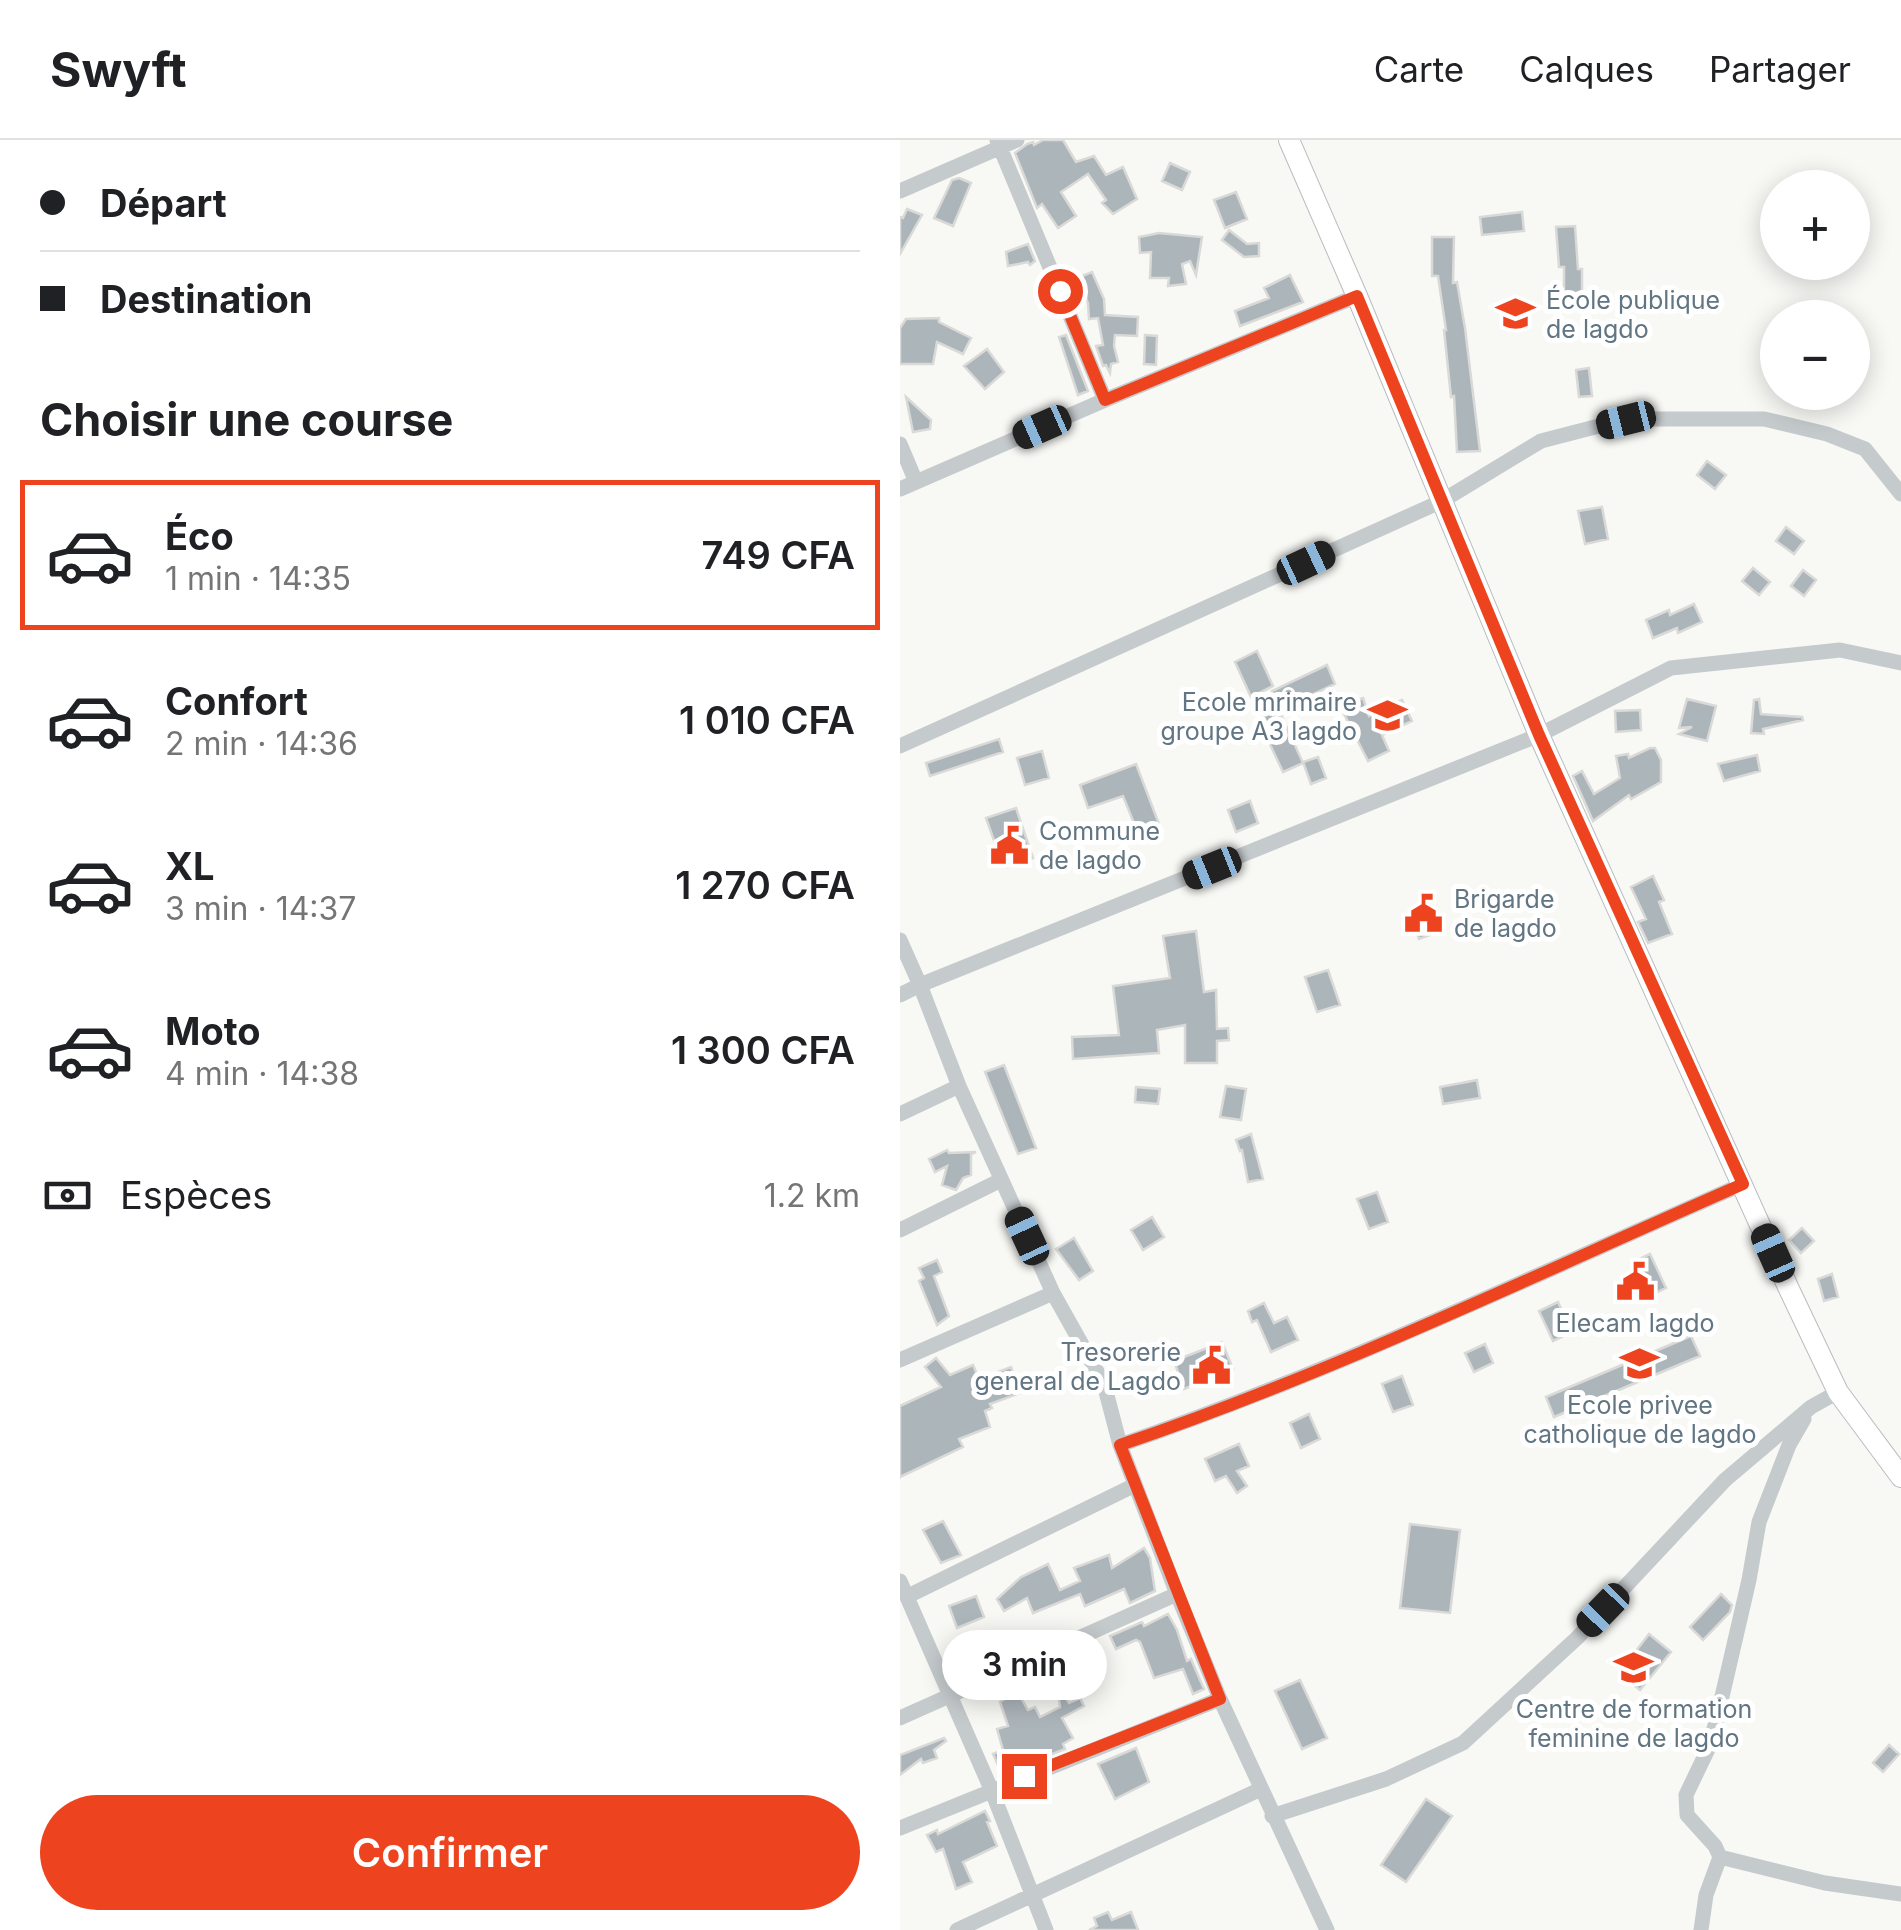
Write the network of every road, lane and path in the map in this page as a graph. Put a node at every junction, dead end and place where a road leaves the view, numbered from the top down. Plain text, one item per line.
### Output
1 (1017, 140) edge
2 (1289, 140) edge
3 (998, 143) edge
4 (900, 191) edge
5 (1357, 296) junction
6 (1105, 400) junction
7 (900, 444) edge
8 (908, 486) edge
9 (1901, 494) edge
10 (1442, 501) junction
11 (1901, 663) edge
12 (1539, 735) junction
13 (900, 746) edge
14 (900, 940) edge
15 (920, 986) junction
16 (900, 995) edge
17 (958, 1086) junction
18 (900, 1114) edge
19 (1001, 1180) junction
20 (1743, 1184) junction
21 (900, 1230) edge
22 (1053, 1293) junction
23 (900, 1360) edge
24 (1838, 1392) junction
25 (1811, 1408) junction
26 (1120, 1445) junction
27 (1901, 1477) edge
28 (1136, 1485) junction
29 (903, 1590) edge
30 (1177, 1594) junction
31 (950, 1696) junction
32 (1220, 1699) junction
33 (900, 1718) edge
34 (991, 1789) junction
35 (1261, 1789) junction
36 (1272, 1816) junction
37 (900, 1828) edge
38 (1720, 1858) junction
39 (1034, 1894) junction
40 (1901, 1894) edge
41 (957, 1930) edge
42 (1046, 1930) edge
43 (1326, 1930) edge
44 (1701, 1930) edge

1 - 3 street
2 - 5 main road
3 - 4 street
3 - 6 street
5 - 6 street
5 - 10 main road
6 - 8 street
7 - 8 street
9 - 10 street
10 - 12 main road
10 - 13 street
11 - 12 street
12 - 15 street
12 - 20 main road
14 - 15 street
15 - 16 street
15 - 17 street
17 - 18 street
17 - 19 street
19 - 21 street
19 - 22 street
20 - 24 main road
20 - 26 street
22 - 23 street
22 - 26 street
24 - 25 street
24 - 27 main road
25 - 36 street
25 - 38 street
26 - 28 street
28 - 29 street
28 - 30 street
29 - 31 street
30 - 31 street
30 - 32 street
31 - 33 street
31 - 34 street
32 - 34 street
32 - 35 street
34 - 37 street
34 - 39 street
35 - 36 street
35 - 39 street
36 - 43 street
38 - 40 street
38 - 44 street
39 - 41 street
39 - 42 street

